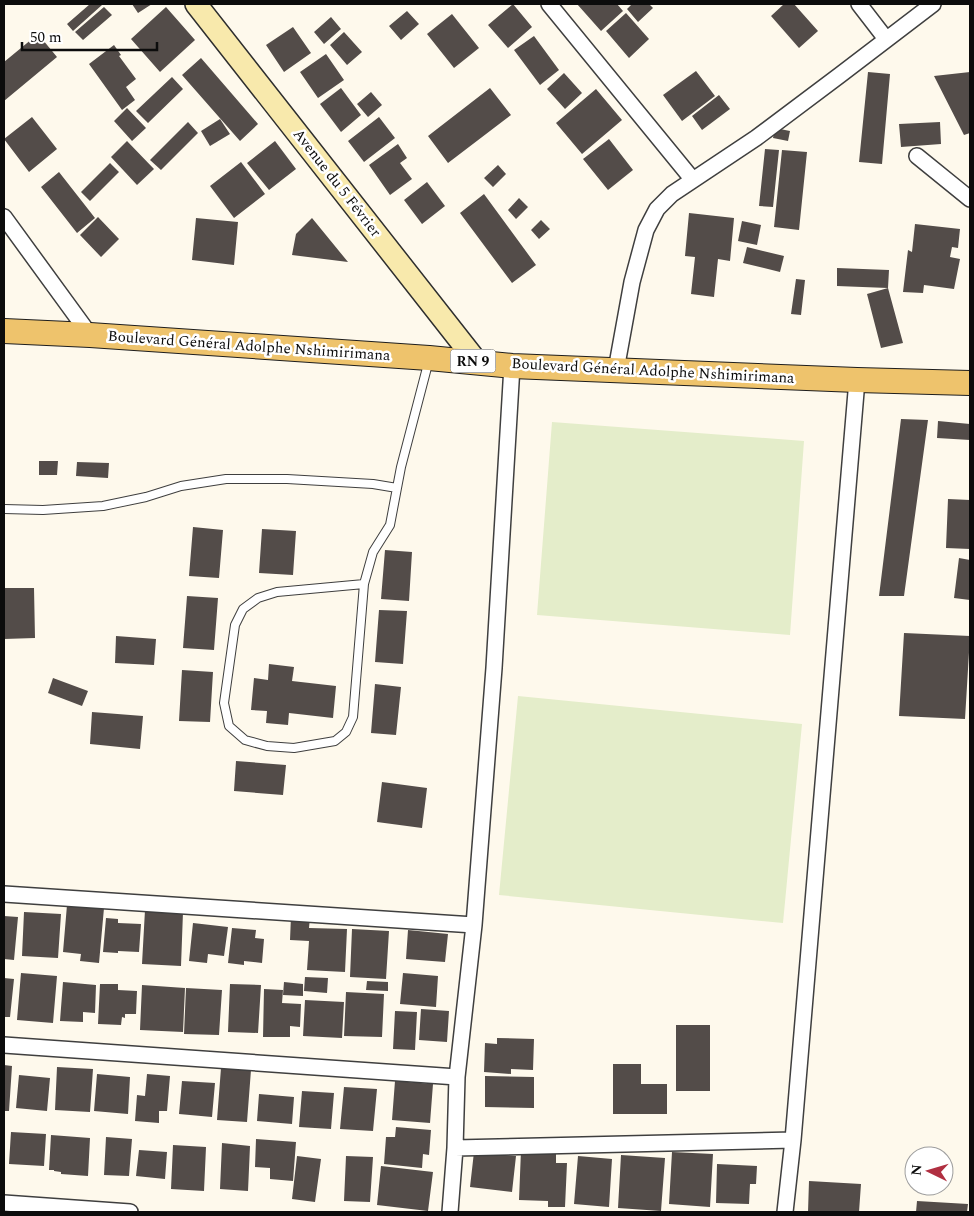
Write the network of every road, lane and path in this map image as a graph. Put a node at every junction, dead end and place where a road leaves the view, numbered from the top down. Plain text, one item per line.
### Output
1 (196, 4) edge
2 (549, 4) edge
3 (859, 4) edge
4 (933, 4) edge
5 (886, 39) junction
6 (917, 156) dead end
7 (693, 180) junction
8 (970, 200) edge
9 (4, 217) edge
10 (4, 331) edge
11 (90, 335) junction
12 (430, 358) junction
13 (477, 362) junction
14 (512, 366) junction
15 (616, 370) junction
16 (970, 373) edge
17 (857, 380) junction
18 (943, 381) junction
19 (970, 383) edge
20 (397, 488) junction
21 (4, 509) edge
22 (364, 584) junction
23 (4, 894) edge
24 (474, 925) junction
25 (4, 1045) edge
26 (457, 1077) junction
27 (793, 1140) junction
28 (455, 1148) junction
29 (4, 1203) edge
30 (22, 1208) edge
31 (130, 1212) edge
32 (450, 1212) edge
33 (785, 1212) edge

1 - 13 street, Avenue du 5 Février
2 - 7 street
3 - 5 street
4 - 5 street
5 - 7 street
6 - 8 street
7 - 15 street
9 - 11 street
10 - 11 main road, Boulevard Général Adolphe Nshimirimana / RN 9
11 - 12 main road, Boulevard Général Adolphe Nshimirimana / RN 9
12 - 13 main road, Boulevard Général Adolphe Nshimirimana / RN 9
12 - 20 lane
13 - 14 main road, Boulevard Général Adolphe Nshimirimana / RN 9
14 - 15 main road, Boulevard Général Adolphe Nshimirimana / RN 9
14 - 24 street
15 - 17 main road, Boulevard Général Adolphe Nshimirimana / RN 9
16 - 18 main road, Boulevard Général Adolphe Nshimirimana / RN 9
17 - 18 main road, Boulevard Général Adolphe Nshimirimana / RN 9
17 - 27 street
18 - 19 main road, Boulevard Général Adolphe Nshimirimana / RN 9
20 - 21 lane
20 - 22 lane
22 - 22 lane
23 - 24 street
24 - 26 street
25 - 26 street
26 - 28 street
27 - 28 street
27 - 33 street
28 - 32 street
29 - 30 street
30 - 31 street

